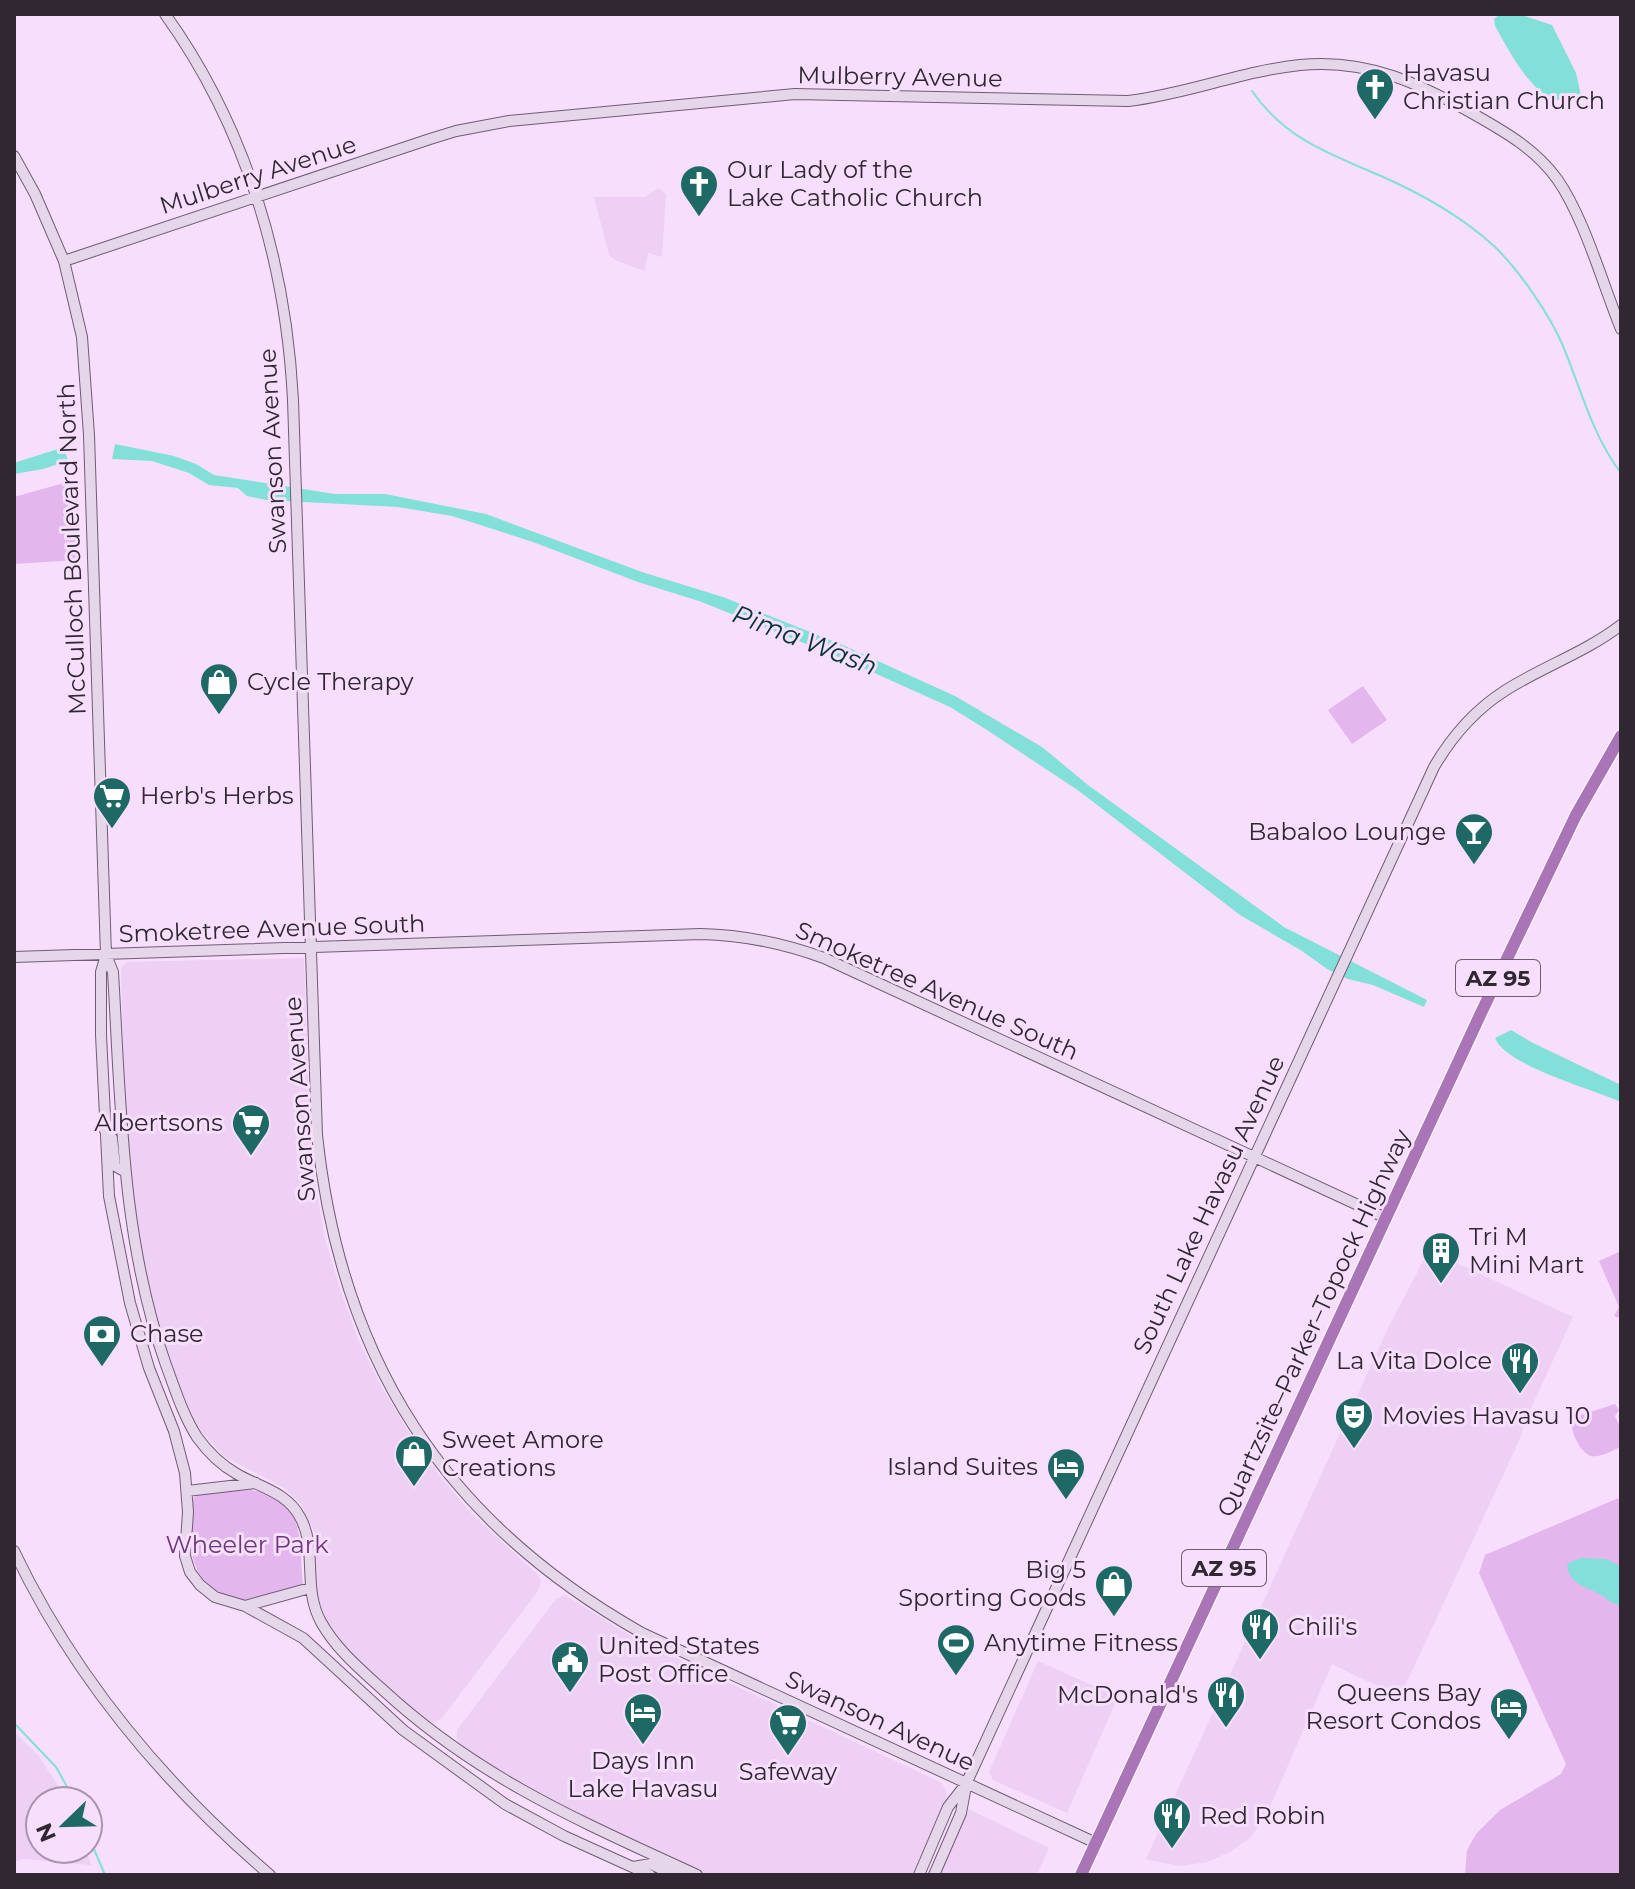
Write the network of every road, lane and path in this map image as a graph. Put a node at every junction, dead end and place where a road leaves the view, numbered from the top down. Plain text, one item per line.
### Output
1 (165, 14) edge
2 (14, 156) edge
3 (256, 196) junction
4 (64, 261) junction
5 (1621, 329) edge
6 (1621, 625) edge
7 (1621, 736) edge
8 (310, 947) junction
9 (106, 955) junction
10 (14, 957) edge
11 (104, 1129) junction
12 (1253, 1158) junction
13 (124, 1171) junction
14 (1386, 1218) junction
15 (256, 1483) junction
16 (187, 1491) junction
17 (14, 1551) edge
18 (310, 1588) junction
19 (245, 1606) junction
20 (966, 1784) junction
21 (1096, 1843) junction
22 (632, 1867) junction
23 (683, 1869) junction
24 (270, 1875) edge
25 (650, 1875) edge
26 (697, 1875) edge
27 (919, 1875) edge
28 (934, 1875) edge
29 (1081, 1875) edge

1 - 3 street, Swanson Avenue
2 - 4 street, McCulloch Boulevard North
3 - 4 street, Mulberry Avenue
3 - 5 street, Mulberry Avenue
3 - 8 street, Swanson Avenue
4 - 9 street, McCulloch Boulevard North
6 - 12 street, South Lake Havasu Avenue
7 - 14 highway, Quartzsite–Parker–Topock Highway / AZ 95
8 - 9 street, Smoketree Avenue South
8 - 12 street, Smoketree Avenue South
8 - 20 street, Swanson Avenue
9 - 10 street, Smoketree Avenue South
9 - 11 street
9 - 13 street
11 - 13 street
11 - 16 street
12 - 14 street, Smoketree Avenue South
12 - 20 street, South Lake Havasu Avenue
13 - 15 street
14 - 21 highway, Quartzsite–Parker–Topock Highway / AZ 95
15 - 16 street
15 - 18 street
16 - 19 street
17 - 24 street
18 - 19 street
18 - 23 street
19 - 22 street
20 - 21 street, Swanson Avenue
20 - 27 street, South Lake Havasu Avenue
20 - 28 street
21 - 29 highway, Quartzsite–Parker–Topock Highway / AZ 95
22 - 23 street
22 - 25 street
23 - 26 street

